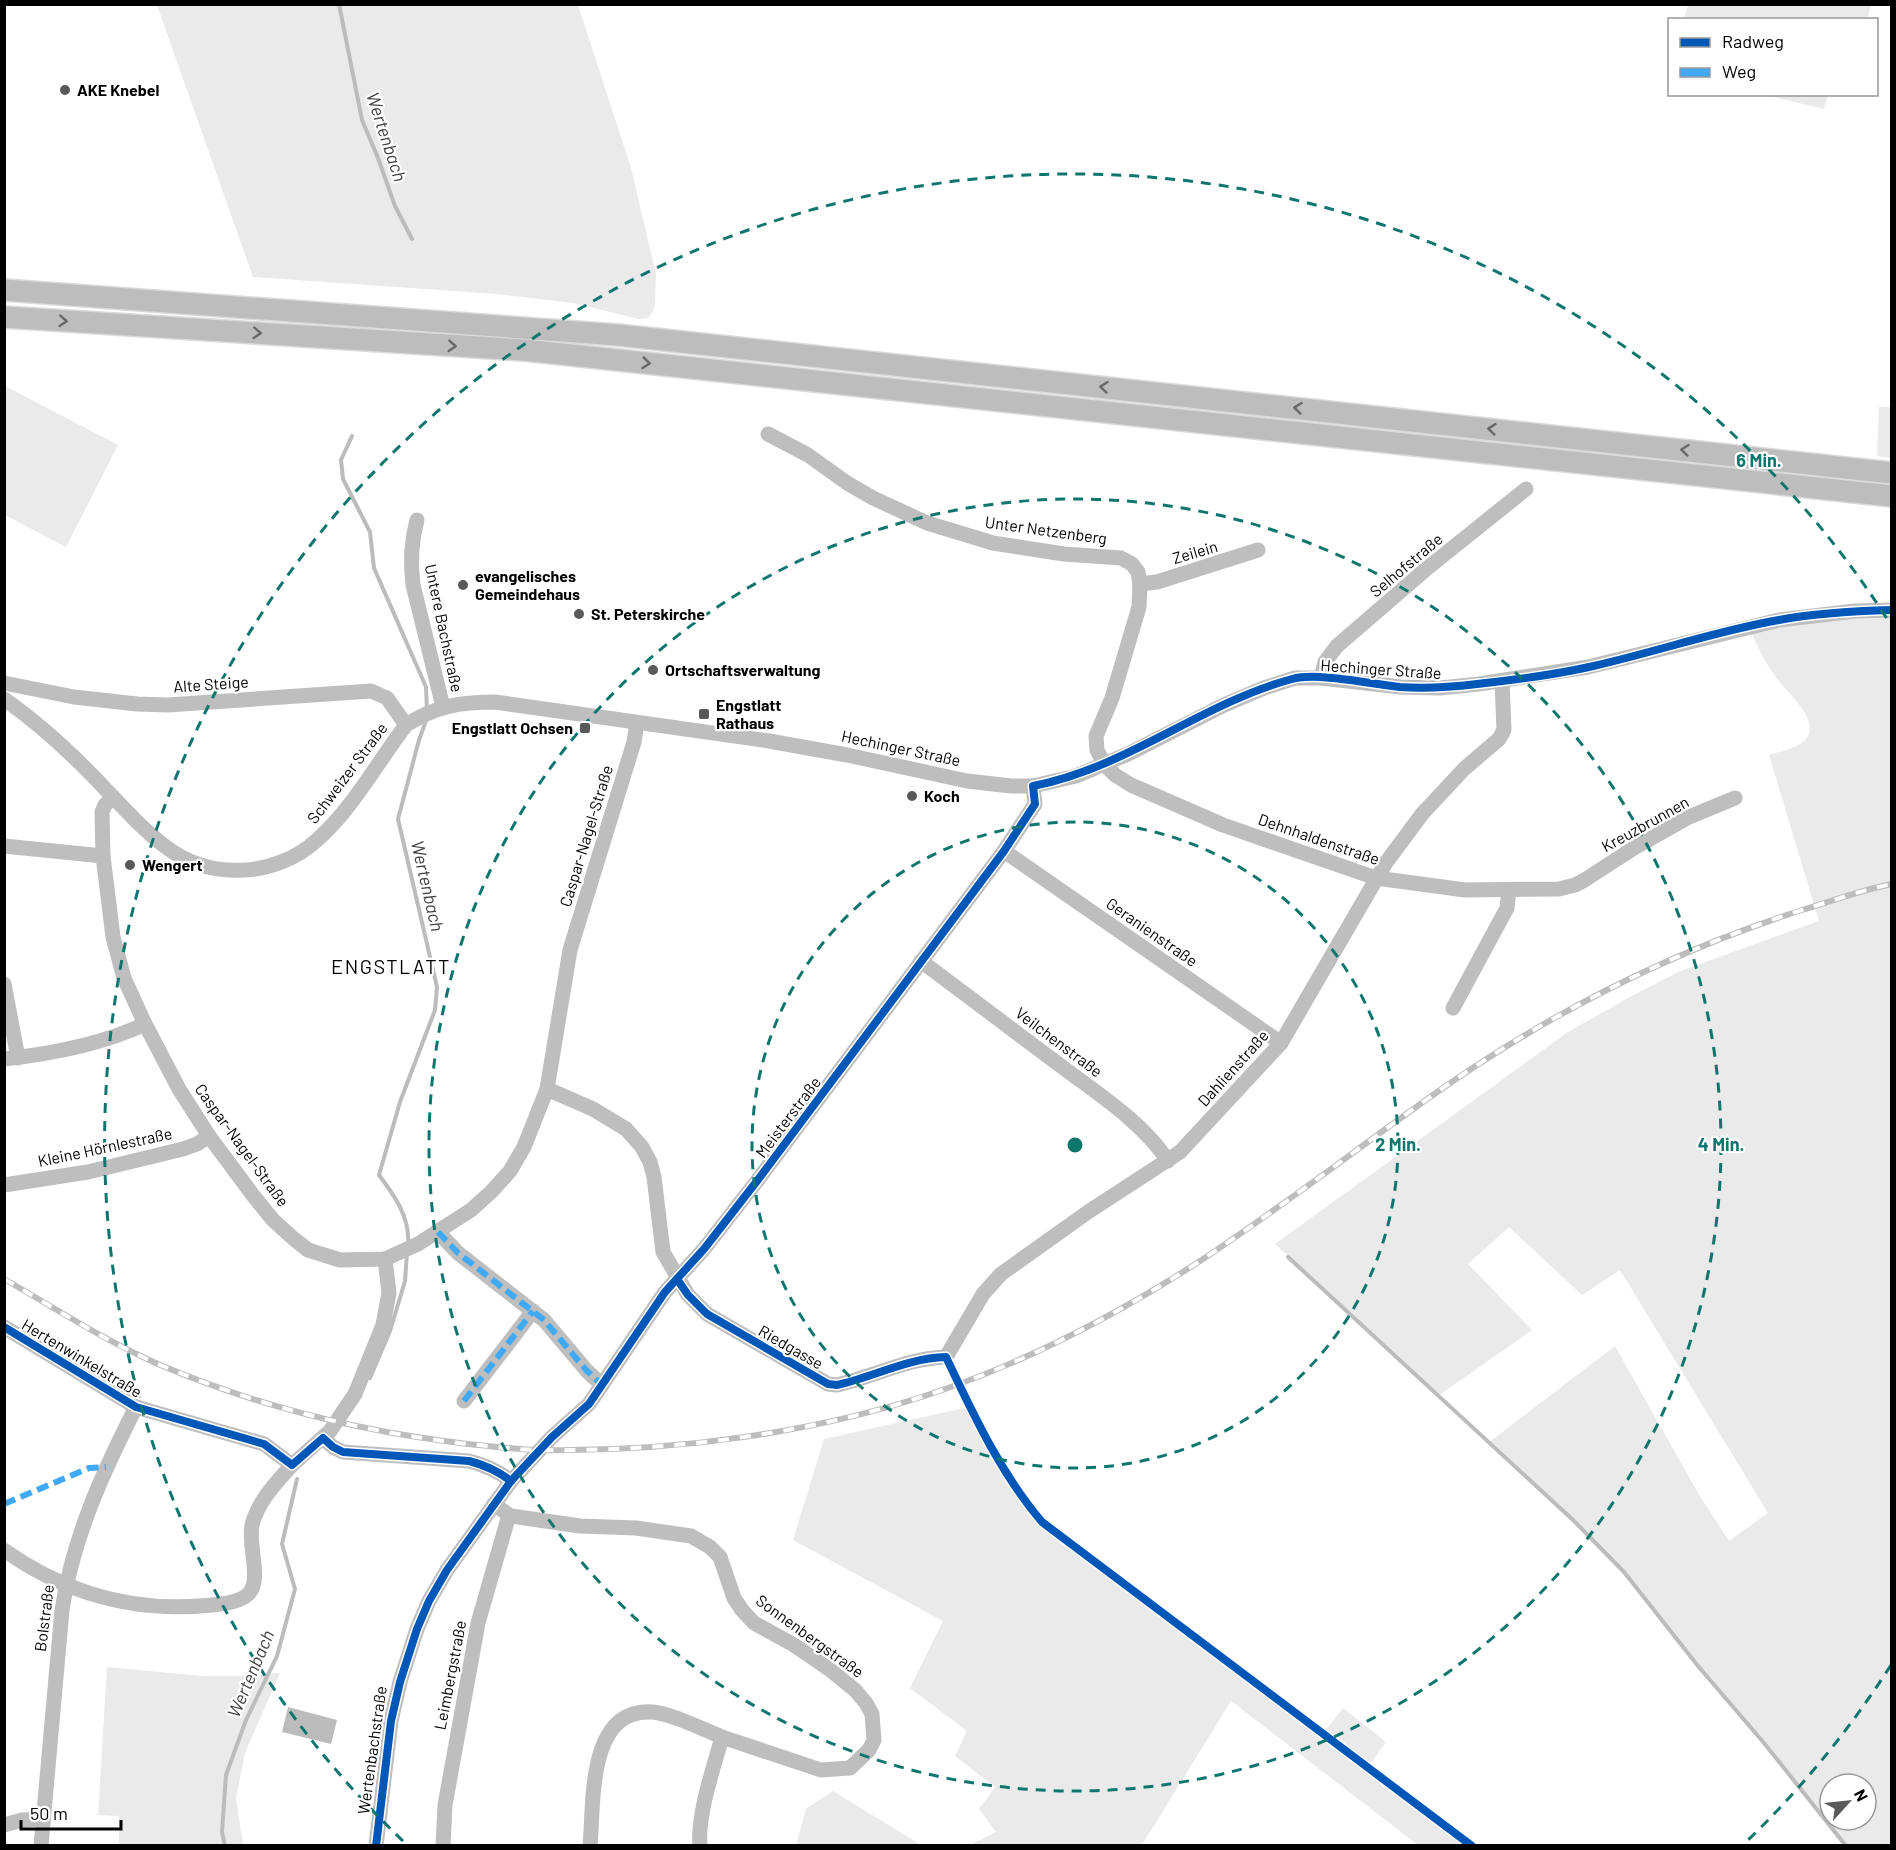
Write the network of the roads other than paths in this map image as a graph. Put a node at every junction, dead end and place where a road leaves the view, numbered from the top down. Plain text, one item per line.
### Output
1 (4, 290) edge
2 (4, 317) edge
3 (768, 434) dead end
4 (1892, 473) edge
5 (1526, 489) dead end
6 (1892, 496) edge
7 (417, 520) dead end
8 (1258, 550) dead end
9 (1140, 584) junction
10 (1892, 610) edge
11 (1321, 678) junction
12 (1502, 681) junction
13 (4, 683) edge
14 (4, 699) edge
15 (443, 707) junction
16 (413, 720) junction
17 (637, 723) junction
18 (1104, 764) junction
19 (1033, 786) junction
20 (113, 797) junction
21 (1735, 798) dead end
22 (4, 846) edge
23 (1004, 851) junction
24 (103, 856) junction
25 (1376, 878) junction
26 (1575, 885) joint
27 (1509, 890) junction
28 (921, 961) junction
29 (4, 984) edge
30 (1453, 1008) dead end
31 (145, 1024) junction
32 (1281, 1043) junction
33 (11, 1058) edge
34 (547, 1089) junction
35 (209, 1136) junction
36 (1168, 1161) junction
37 (4, 1185) edge
38 (438, 1232) junction
39 (391, 1256) junction
40 (677, 1279) junction
41 (533, 1311) junction
42 (4, 1327) edge
43 (946, 1357) joint
44 (602, 1385) junction
45 (464, 1401) dead end
46 (136, 1407) junction
47 (323, 1438) junction
48 (540, 1450) joint
49 (292, 1465) junction
50 (511, 1481) junction
51 (494, 1504) junction
52 (509, 1515) junction
53 (4, 1550) edge
54 (66, 1585) junction
55 (722, 1737) junction
56 (42, 1819) junction
57 (4, 1825) edge
58 (41, 1845) edge
59 (376, 1845) edge
60 (443, 1845) edge
61 (590, 1845) edge
62 (700, 1845) edge

4 -> 1 highway
2 -> 6 highway
3 - 9 street, Unter Netzenberg
5 - 11 street, Selhofstraße
7 - 15 street, Untere Bachstraße
8 - 9 street, Zeilein
9 - 18 street
10 - 12 street, Hechinger Straße
11 - 12 street, Hechinger Straße
11 - 18 street, Hechinger Straße
12 - 25 street, Dahlienstraße
13 - 16 street, Alte Steige
14 - 20 street, Schweizer Straße
15 - 16 street
15 - 17 street
16 - 20 street, Schweizer Straße
17 - 19 street, Hechinger Straße
17 - 34 street, Caspar-Nagel-Straße
18 - 19 street, Hechinger Straße
18 - 25 street, Dehnhaldenstraße
19 - 23 street, Meisterstraße
20 - 24 street, Caspar-Nagel-Straße
21 - 26 street, Kreuzbrunnen
22 - 24 street
23 - 28 street, Meisterstraße
23 - 32 street, Geranienstraße
24 - 31 street, Caspar-Nagel-Straße
25 - 27 street, Dehnhaldenstraße
25 - 32 street, Dahlienstraße
26 - 27 street, Dehnhaldenstraße
27 - 30 street
28 - 36 street, Veilchenstraße
28 - 40 street, Meisterstraße
29 - 33 street
31 - 33 street
31 - 35 street, Caspar-Nagel-Straße
32 - 36 street, Dahlienstraße
34 - 38 street, Caspar-Nagel-Straße
34 - 40 street, Riedgasse
35 - 37 street, Kleine Hörnlestraße
35 - 39 street, Caspar-Nagel-Straße
36 - 43 street, Dahlienstraße
38 - 39 street, Caspar-Nagel-Straße
38 - 41 street
39 - 47 street
40 - 43 street, Riedgasse
40 - 44 street, Meisterstraße
41 - 44 street
41 - 45 street
42 - 46 street, Hertenwinkelstraße
44 - 48 street, Meisterstraße
46 - 49 street, Hertenwinkelstraße
46 - 54 street, Bolstraße
47 - 49 street
47 - 50 street
48 - 50 street, Wertenbachstraße
49 - 54 street
50 - 51 street, Wertenbachstraße
51 - 52 street, Sonnenbergstraße
51 - 59 street, Wertenbachstraße
52 - 55 street, Sonnenbergstraße
52 - 60 street, Leimbergstraße
53 - 54 street
54 - 56 street, Bolstraße
55 - 61 street, Sonnenbergstraße
55 - 62 street
56 - 57 street
56 - 58 street, Bolstraße

